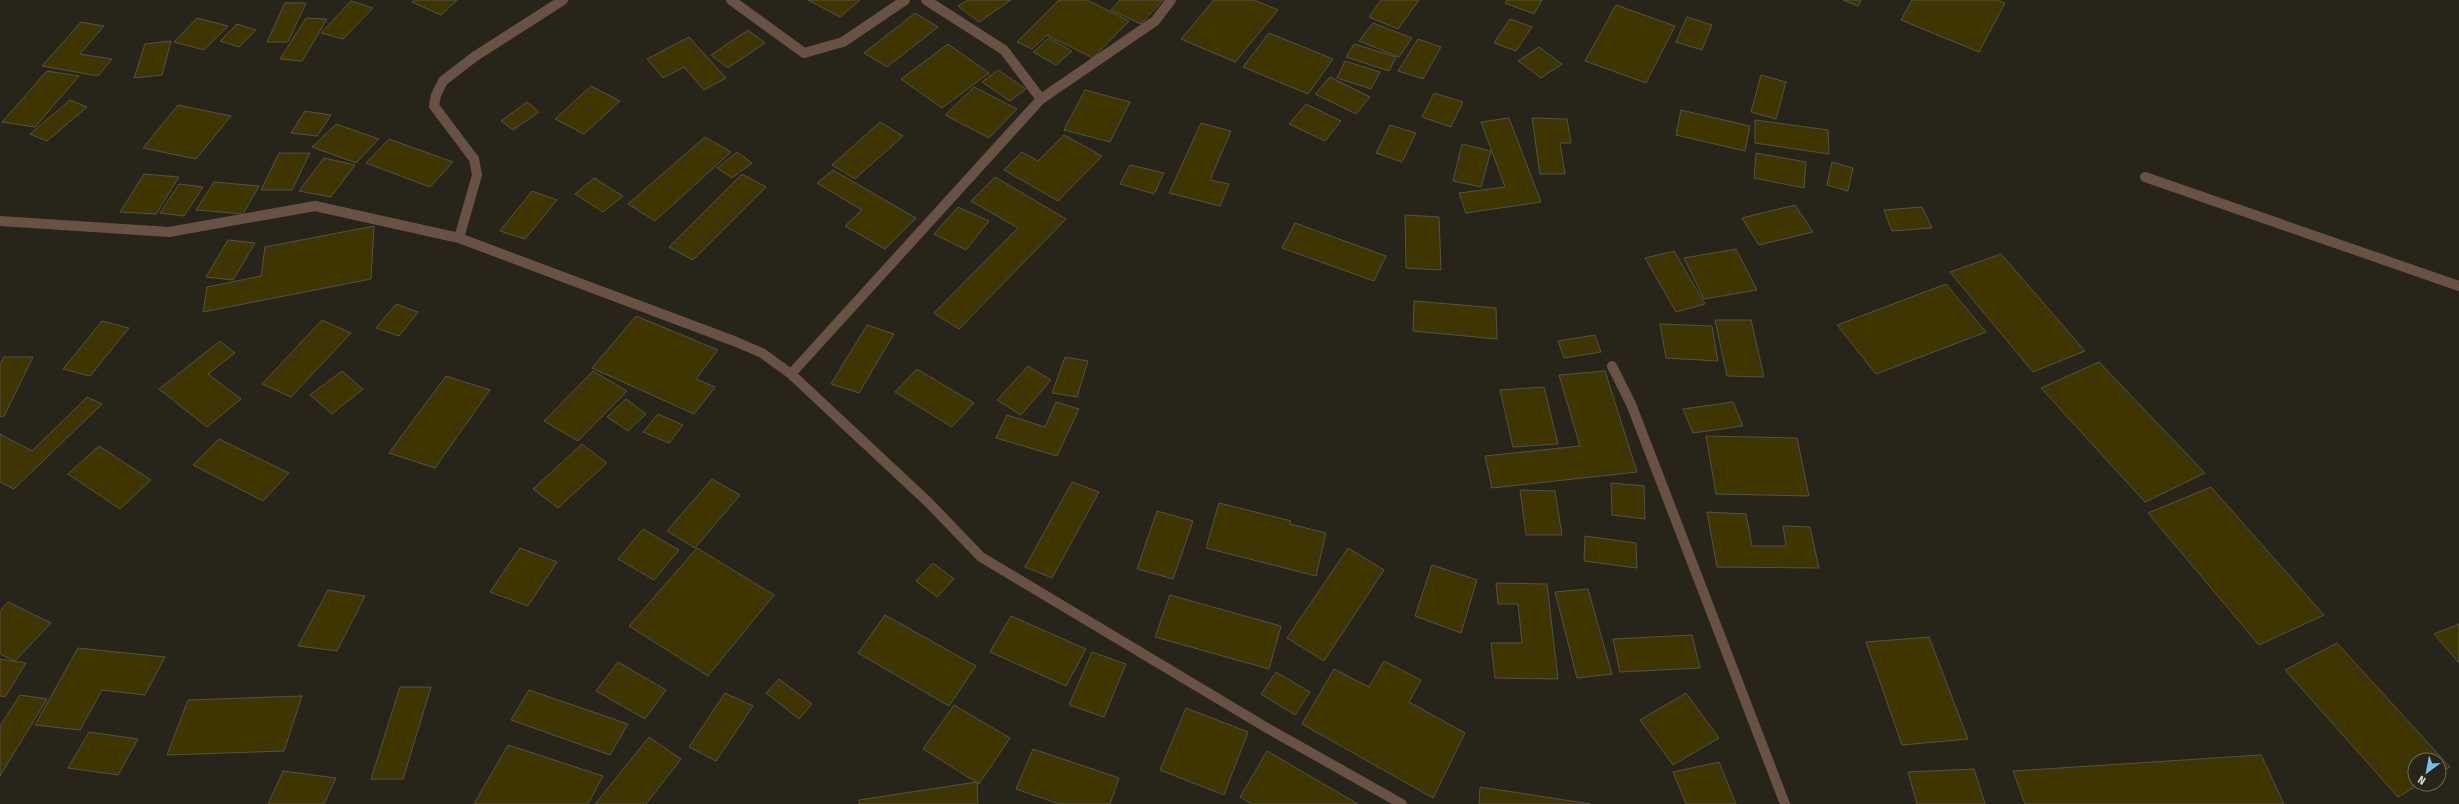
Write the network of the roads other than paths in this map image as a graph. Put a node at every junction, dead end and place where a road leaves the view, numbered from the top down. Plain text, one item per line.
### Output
1 (563, 0) edge
2 (731, 0) edge
3 (905, 0) edge
4 (926, 0) edge
5 (1171, 0) edge
6 (1041, 99) junction
7 (2145, 176) dead end
8 (0, 221) edge
9 (459, 238) junction
10 (2459, 286) edge
11 (1612, 366) dead end
12 (791, 374) junction
13 (1402, 804) edge
14 (1786, 804) edge

1 - 9 street
2 - 3 street
4 - 6 street
5 - 6 street
6 - 12 street
7 - 10 street
8 - 9 street
9 - 12 street
11 - 14 street
12 - 13 street

